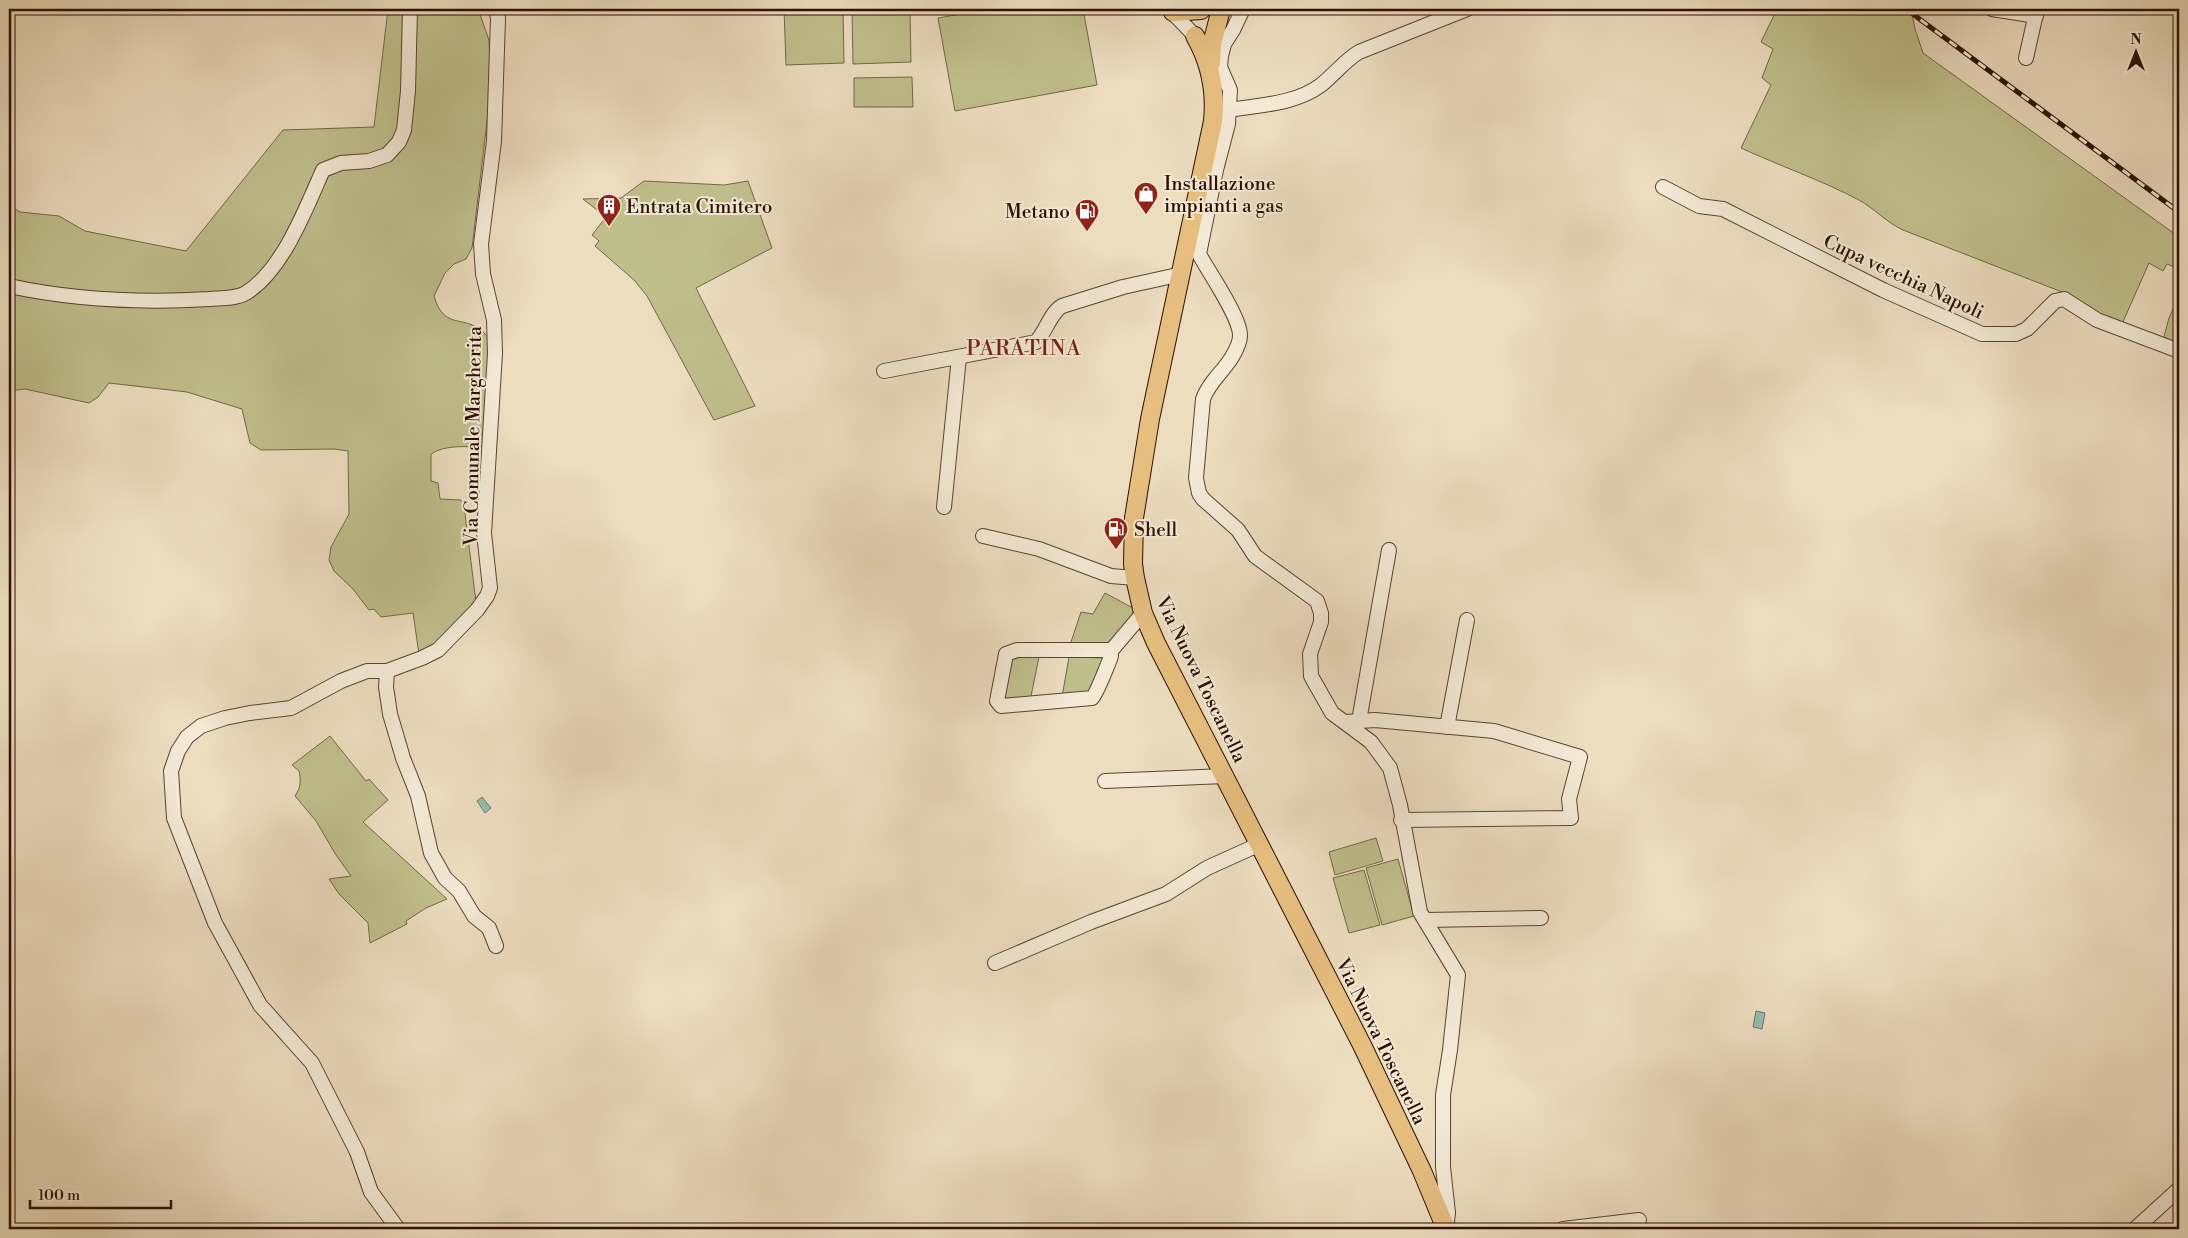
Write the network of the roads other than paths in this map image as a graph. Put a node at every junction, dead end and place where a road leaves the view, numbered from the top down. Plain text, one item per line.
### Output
1 (410, 9) edge
2 (496, 9) edge
3 (1201, 9) edge
4 (1467, 9) edge
5 (1992, 9) edge
6 (1171, 10) edge
7 (2036, 12) edge
8 (1219, 14) edge
9 (1240, 14) edge
10 (1195, 36) junction
11 (2026, 58) dead end
12 (1211, 76) junction
13 (1229, 110) junction
14 (1663, 187) dead end
15 (1182, 274) junction
16 (9, 286) edge
17 (2179, 351) edge
18 (959, 357) junction
19 (884, 371) dead end
20 (944, 507) dead end
21 (983, 536) dead end
22 (1389, 550) dead end
23 (1135, 578) junction
24 (1144, 613) junction
25 (1467, 620) dead end
26 (1110, 652) junction
27 (387, 670) junction
28 (1352, 721) junction
29 (1447, 727) junction
30 (1225, 776) junction
31 (1105, 781) dead end
32 (1402, 820) junction
33 (1260, 844) junction
34 (1541, 918) dead end
35 (1425, 920) junction
36 (496, 946) dead end
37 (995, 963) dead end
38 (2179, 1189) edge
39 (1639, 1220) dead end
40 (398, 1229) edge
41 (1446, 1229) edge
42 (1563, 1229) edge
43 (2135, 1229) edge

1 - 16 street
2 - 27 street, Via Comunale Margherita
3 - 6 main road
3 - 10 main road
4 - 13 street
5 - 7 street
6 - 10 street
7 - 11 street
8 - 9 street
8 - 10 main road
8 - 12 main road, Via Nuova Toscanella
9 - 13 street
10 - 12 main road, Via Nuova Toscanella
12 - 15 main road, Via Nuova Toscanella
13 - 28 street
14 - 17 street, Cupa vecchia Napoli
15 - 18 street
15 - 23 main road, Via Nuova Toscanella
18 - 19 street
18 - 20 street
21 - 23 street
22 - 28 street
23 - 24 main road, Via Nuova Toscanella
24 - 26 street
24 - 30 main road, Via Nuova Toscanella
25 - 29 street
26 - 26 street
27 - 36 street
27 - 40 street, Via Comunale Margherita
28 - 29 street
28 - 32 street
29 - 32 street
30 - 31 street
30 - 33 main road, Via Nuova Toscanella
32 - 35 street
33 - 37 street
33 - 41 main road, Via Nuova Toscanella
34 - 35 street
35 - 41 street
38 - 43 street
39 - 42 street

